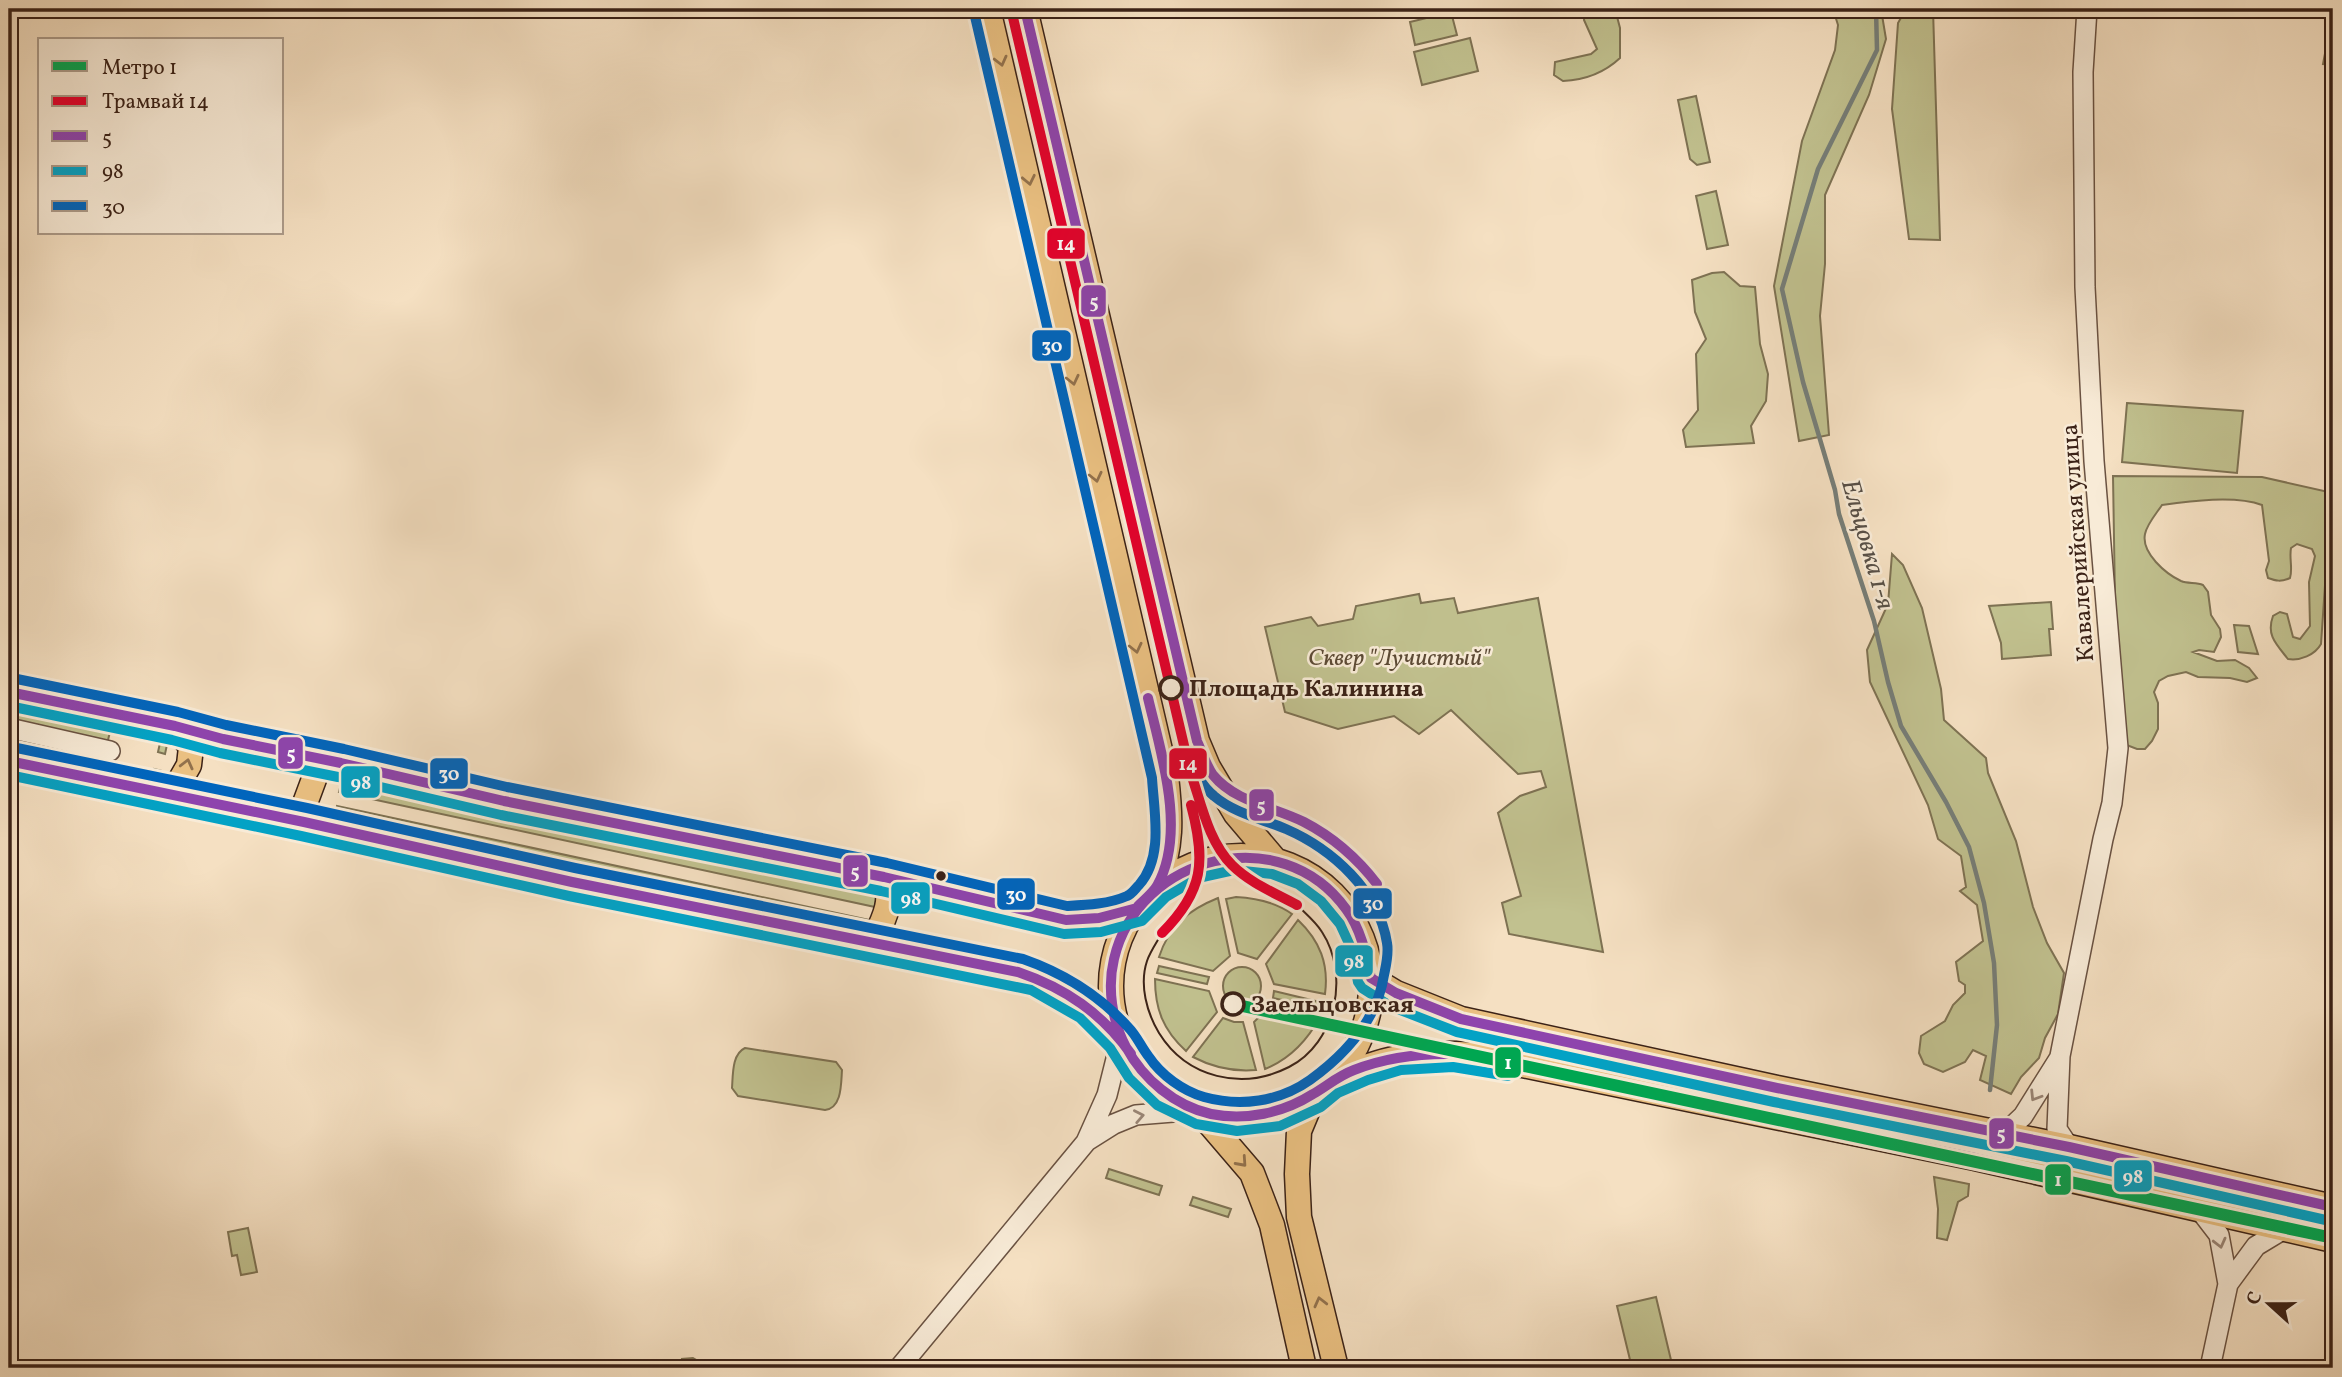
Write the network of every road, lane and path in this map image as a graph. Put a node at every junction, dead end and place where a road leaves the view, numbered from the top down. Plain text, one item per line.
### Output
1 (988, 9) edge
2 (1025, 9) edge
3 (2087, 14) edge
4 (9, 692) edge
5 (175, 726) junction
6 (9, 728) edge
7 (110, 751) dead end
8 (9, 761) edge
9 (331, 762) junction
10 (159, 792) junction
11 (303, 822) junction
12 (1275, 860) junction
13 (884, 877) junction
14 (1157, 886) junction
15 (1137, 908) junction
16 (873, 942) junction
17 (1371, 978) junction
18 (1121, 1039) junction
19 (2060, 1056) junction
20 (1322, 1088) junction
21 (1198, 1110) junction
22 (2005, 1133) junction
23 (1086, 1142) junction
24 (2069, 1147) junction
25 (2333, 1207) edge
26 (2199, 1209) junction
27 (2284, 1228) junction
28 (2333, 1240) edge
29 (2228, 1284) junction
30 (900, 1368) edge
31 (1304, 1368) edge
32 (1336, 1368) edge
33 (2210, 1368) edge

1 -> 14 main road
2 - 12 main road
3 - 19 street, Кавалерийская улица
4 - 5 main road
5 - 9 main road
10 -> 5 main road
6 - 7 street
8 - 10 main road
9 - 11 main road
9 - 13 main road
10 - 11 main road
11 - 16 main road
12 - 14 main road
12 - 17 main road
13 - 15 main road
13 - 16 main road
14 - 15 main road
15 - 18 main road
16 - 18 main road
17 - 20 main road
17 - 22 main road
18 - 21 main road
18 - 23 street
19 -> 22 street
19 - 24 street
20 - 21 main road
20 - 26 main road
32 -> 20 main road
23 -> 21 street
21 -> 31 main road
22 - 24 main road
23 - 30 street
24 - 25 main road
26 - 27 main road
26 -> 29 street
27 - 28 main road
27 - 29 street
29 - 33 street

